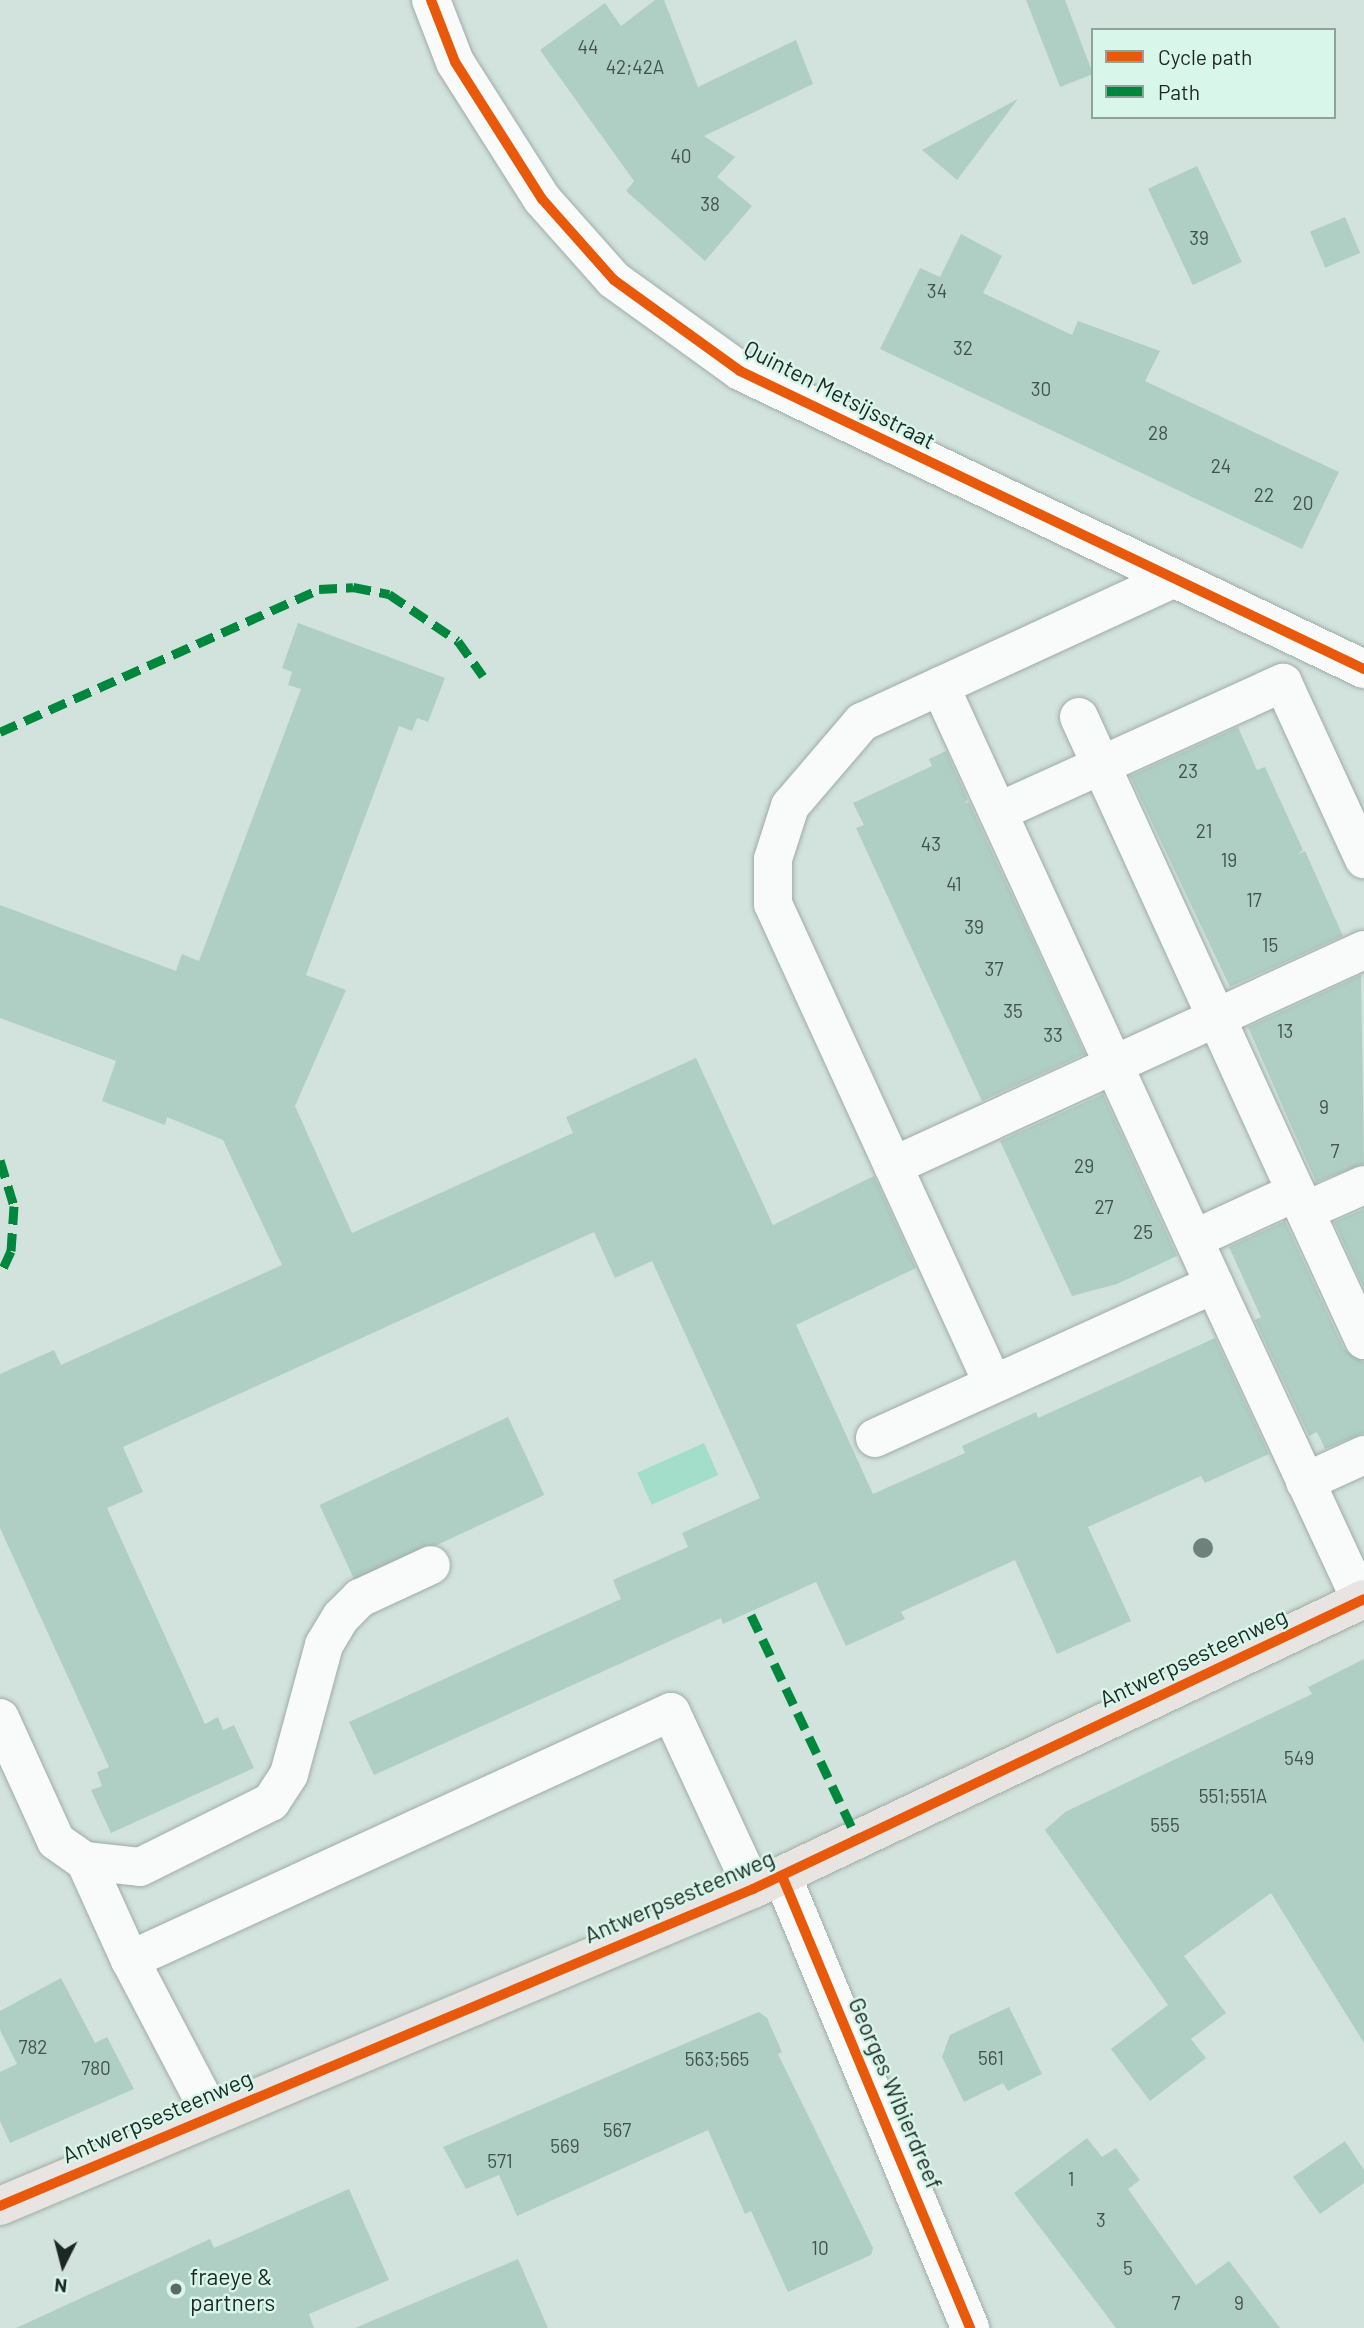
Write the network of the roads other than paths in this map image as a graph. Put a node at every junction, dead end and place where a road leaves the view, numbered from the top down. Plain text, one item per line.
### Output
1 (430, 0) edge
2 (1173, 579) junction
3 (1364, 669) edge
4 (940, 686) junction
5 (1079, 718) dead end
6 (1101, 765) junction
7 (998, 812) junction
8 (1364, 859) edge
9 (1364, 950) edge
10 (1216, 1017) junction
11 (1114, 1064) junction
12 (892, 1166) junction
13 (1364, 1185) edge
14 (1301, 1202) junction
15 (1194, 1239) junction
16 (1214, 1284) junction
17 (1364, 1340) edge
18 (993, 1384) junction
19 (875, 1438) dead end
20 (1364, 1455) edge
21 (1305, 1482) junction
22 (431, 1565) dead end
23 (1362, 1600) edge
24 (0, 1718) edge
25 (85, 1861) junction
26 (767, 1882) junction
27 (130, 1960) junction
28 (212, 2116) junction
29 (0, 2206) edge
30 (970, 2328) edge

1 - 2 street, Quinten Metsijsstraat
2 - 3 street, Quinten Metsijsstraat
2 - 4 street
4 - 7 street
4 - 12 street
5 - 6 street
6 - 7 street
6 - 8 street
6 - 10 street
7 - 11 street
9 - 10 street
10 - 11 street
10 - 14 street
11 - 12 street
11 - 15 street
12 - 18 street
13 - 14 street
14 - 15 street
14 - 17 street
15 - 16 street
16 - 18 street
16 - 21 street
18 - 19 street
20 - 21 street
21 - 23 street
22 - 25 street
23 - 26 main road, Antwerpsesteenweg
24 - 25 street
25 - 27 street
26 - 27 street, Georges Wibierdreef
26 - 28 main road, Antwerpsesteenweg
26 - 30 street, Georges Wibierdreef
27 - 28 street
28 - 29 main road, Antwerpsesteenweg

